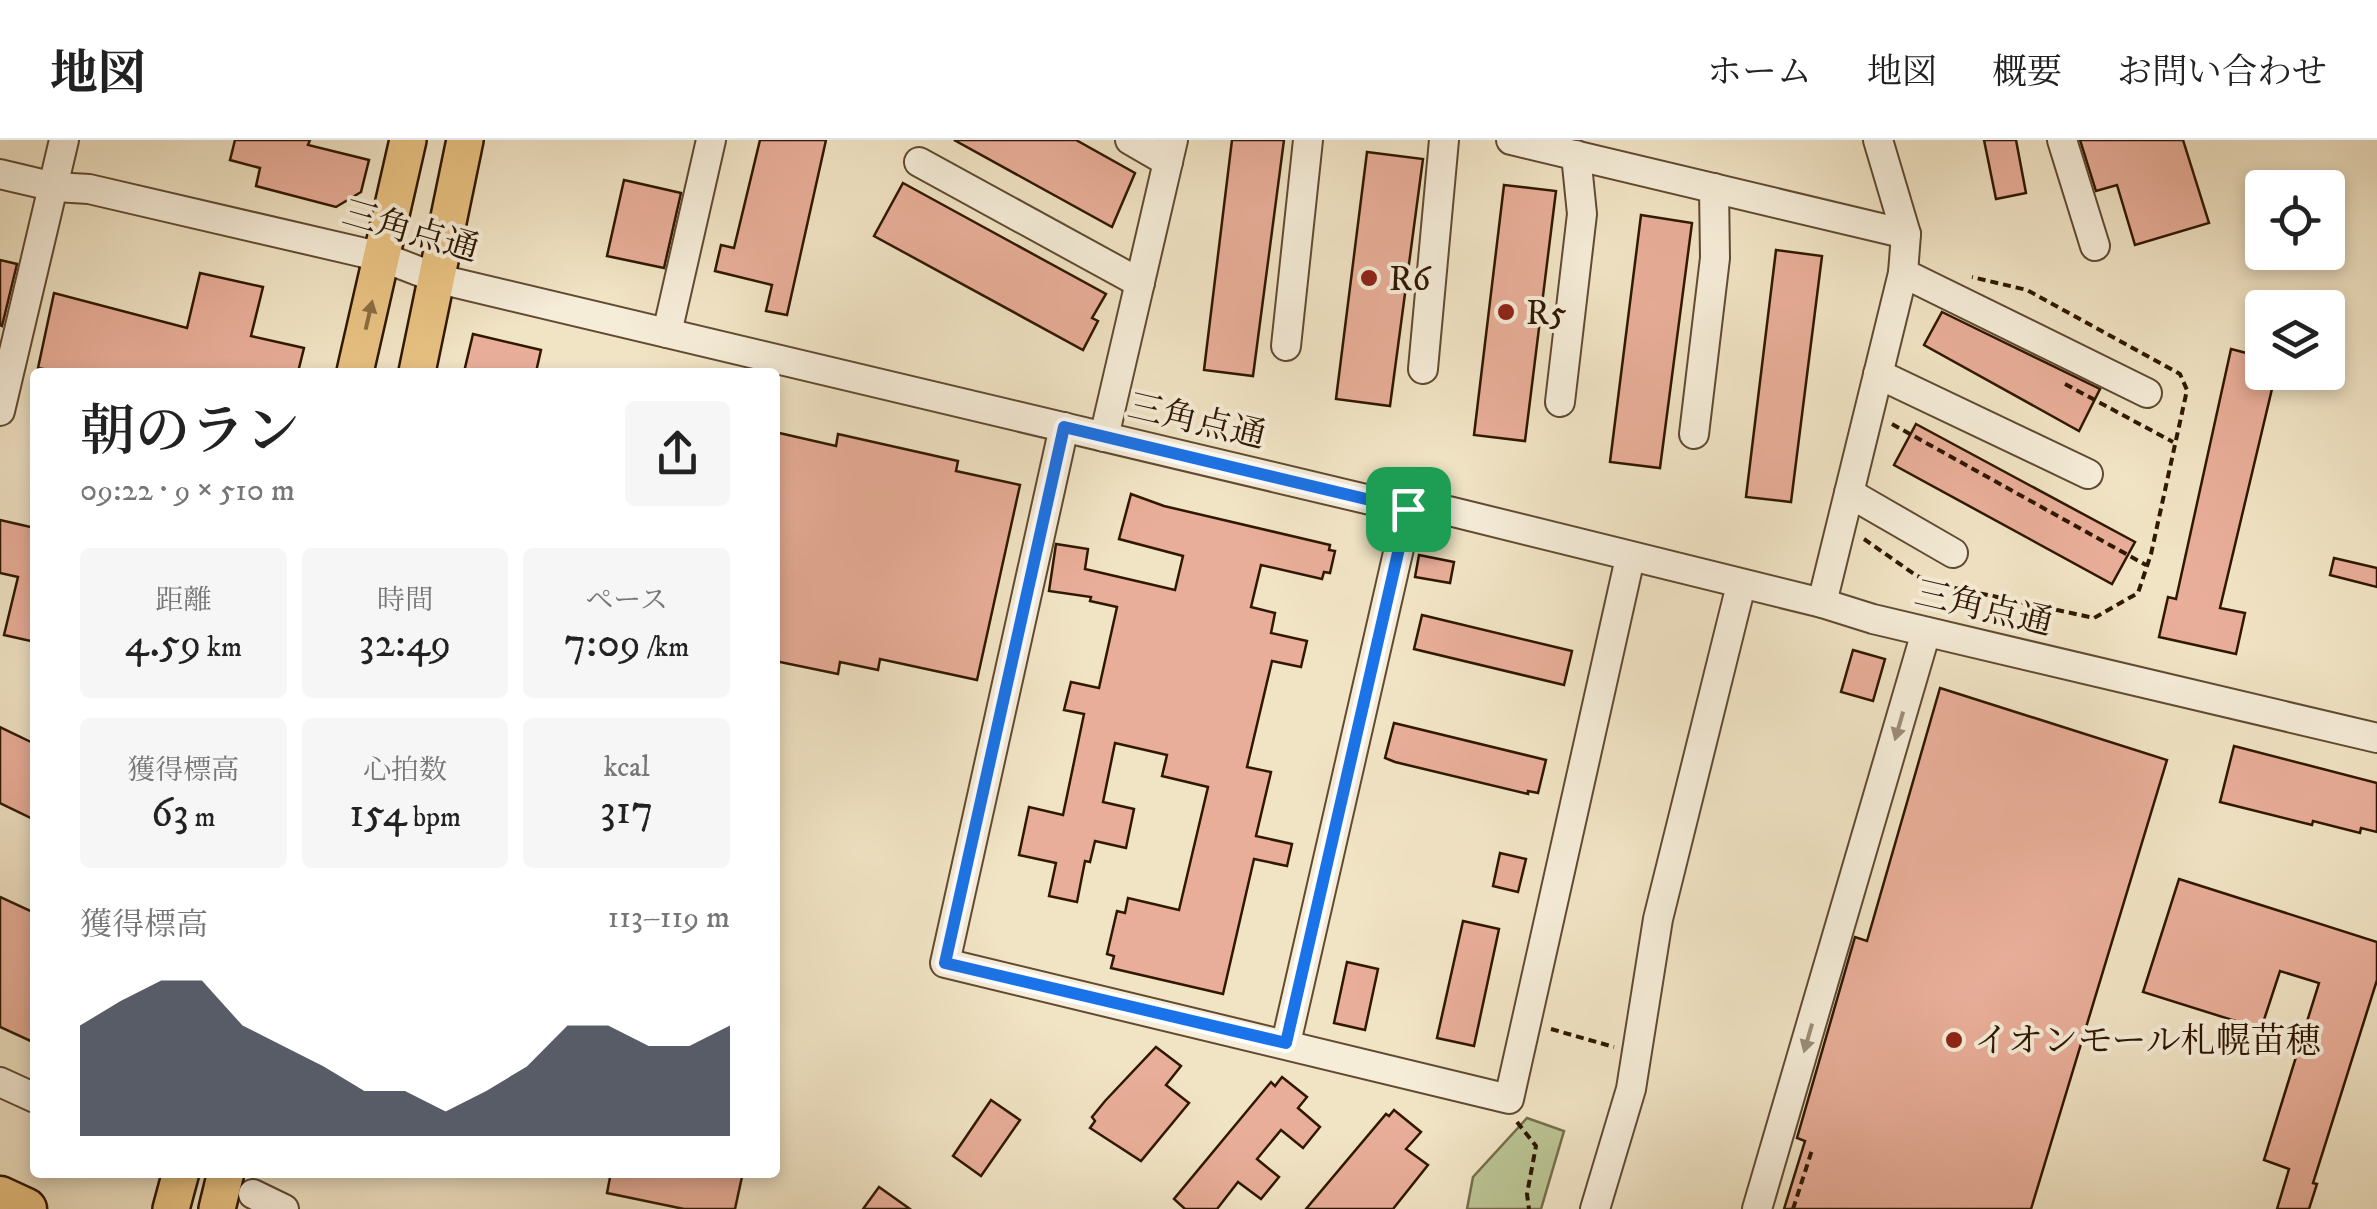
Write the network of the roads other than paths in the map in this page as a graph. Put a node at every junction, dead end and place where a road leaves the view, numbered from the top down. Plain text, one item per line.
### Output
1 (64, 140) edge
2 (408, 140) edge
3 (465, 140) edge
4 (711, 140) edge
5 (1130, 140) edge
6 (1308, 140) edge
7 (1444, 140) edge
8 (1511, 140) edge
9 (1878, 140) edge
10 (2062, 140) edge
11 (1171, 151) edge
12 (1583, 151) edge
13 (920, 162) dead end
14 (0, 174) edge
15 (55, 187) junction
16 (1714, 188) junction
17 (1906, 234) junction
18 (2095, 246) dead end
19 (382, 258) junction
20 (1903, 273) junction
21 (439, 278) junction
22 (1140, 283) junction
23 (667, 332) junction
24 (1286, 346) dead end
25 (357, 368) edge
26 (418, 368) edge
27 (1423, 370) dead end
28 (1878, 374) junction
29 (2147, 392) dead end
30 (1560, 402) dead end
31 (0, 411) edge
32 (1064, 427) junction
33 (1694, 434) dead end
34 (1104, 437) junction
35 (2088, 474) dead end
36 (1849, 493) junction
37 (1408, 509) junction
38 (1952, 553) dead end
39 (1630, 558) junction
40 (1740, 585) junction
41 (1822, 603) junction
42 (1926, 632) junction
43 (2377, 738) edge
44 (1286, 1043) junction
45 (0, 1082) edge
46 (30, 1096) edge
47 (179, 1178) edge
48 (258, 1194) edge
49 (0, 1197) edge
50 (26, 1209) edge
51 (171, 1209) edge
52 (217, 1209) edge
53 (1595, 1209) edge
54 (1756, 1209) edge

1 - 15 street
2 - 19 main road
3 - 21 main road
4 - 23 street
5 - 11 street
6 - 24 street
7 - 27 street
8 - 12 street
9 - 17 street
10 - 18 street
11 - 22 street
12 - 16 street
12 - 30 street
13 - 22 street
14 - 15 street, 三角点通
15 - 19 street, 三角点通
15 - 31 street
16 - 17 street
16 - 33 street
17 - 20 street
19 - 21 street, 三角点通
25 -> 19 main road
20 - 28 street
20 - 29 street
21 - 23 street, 三角点通
21 - 26 main road
22 - 34 street
23 - 32 street, 三角点通
28 - 35 street
28 - 36 street
32 - 34 street, 三角点通
32 - 44 street
34 - 37 street, 三角点通
36 - 38 street
36 - 41 street
37 - 39 street, 三角点通
37 - 44 street
39 - 40 street, 三角点通
39 - 44 street
40 - 41 street, 三角点通
40 - 53 street
41 - 42 street, 三角点通
42 - 43 street, 三角点通
42 -> 54 street
45 - 46 street
47 - 51 main road
48 - 52 main road
49 - 50 highway

